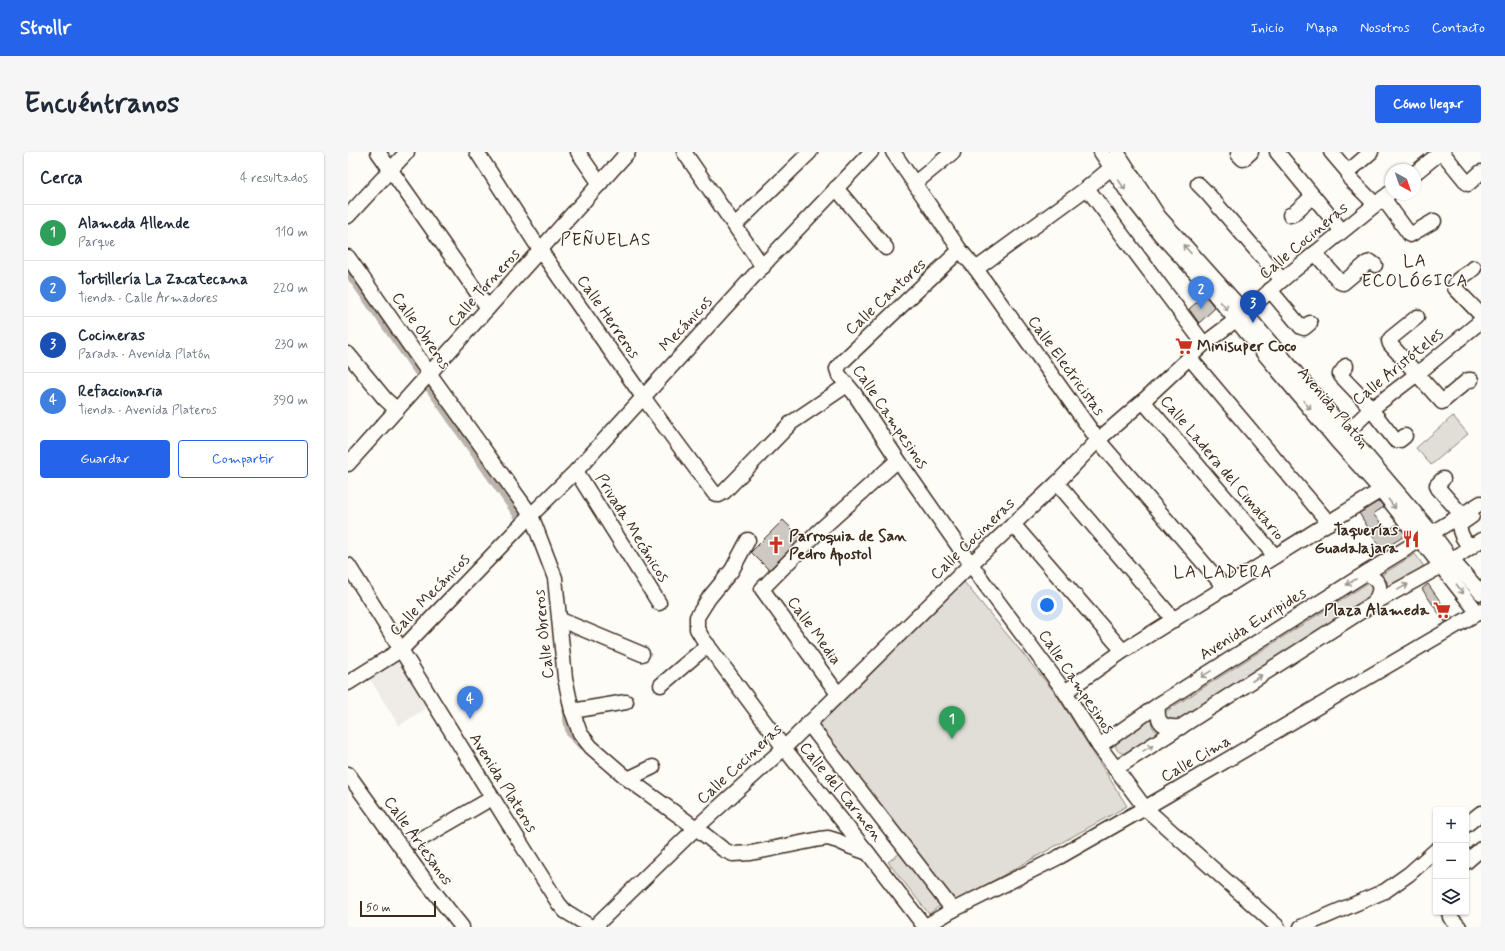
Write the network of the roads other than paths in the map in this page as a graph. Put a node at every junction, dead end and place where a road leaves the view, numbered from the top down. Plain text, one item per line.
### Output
1 (378, 152) edge
2 (407, 152) edge
3 (477, 152) edge
4 (578, 152) edge
5 (628, 152) edge
6 (684, 152) edge
7 (810, 152) edge
8 (871, 152) edge
9 (893, 152) edge
10 (953, 152) edge
11 (1101, 152) edge
12 (1117, 152) edge
13 (1277, 152) edge
14 (1331, 152) edge
15 (1371, 152) edge
16 (1442, 152) edge
17 (1111, 168) junction
18 (1421, 168) edge
19 (390, 170) junction
20 (1348, 172) junction
21 (1481, 172) edge
22 (915, 183) junction
23 (600, 184) junction
24 (836, 188) junction
25 (1087, 188) junction
26 (1202, 188) dead end
27 (1313, 196) junction
28 (1383, 198) edge
29 (1290, 214) dead end
30 (348, 216) edge
31 (1434, 221) dead end
32 (735, 225) junction
33 (1342, 231) junction
34 (886, 248) dead end
35 (540, 250) junction
36 (960, 250) junction
37 (1315, 254) junction
38 (348, 257) edge
39 (1375, 265) dead end
40 (763, 267) junction
41 (1474, 268) dead end
42 (976, 269) junction
43 (1282, 280) junction
44 (1270, 290) junction
45 (488, 308) junction
46 (1481, 315) edge
47 (1240, 317) junction
48 (1417, 317) dead end
49 (1481, 321) edge
50 (1310, 323) dead end
51 (1204, 344) junction
52 (348, 354) edge
53 (1189, 357) junction
54 (1346, 366) dead end
55 (837, 369) joint
56 (429, 373) junction
57 (1418, 374) junction
58 (1471, 380) dead end
59 (847, 386) junction
60 (643, 397) junction
61 (1143, 401) junction
62 (397, 410) junction
63 (1370, 410) junction
64 (1405, 436) dead end
65 (1342, 438) junction
66 (1098, 440) junction
67 (898, 460) junction
68 (348, 464) edge
69 (576, 471) junction
70 (1443, 479) dead end
71 (1057, 483) junction
72 (1381, 490) junction
73 (1481, 503) edge
74 (1481, 510) edge
75 (529, 517) junction
76 (1460, 520) junction
77 (1329, 523) junction
78 (1013, 524) junction
79 (1430, 538) junction
80 (748, 540) dead end
81 (1478, 542) edge
82 (1275, 556) junction
83 (1447, 563) junction
84 (348, 564) edge
85 (971, 564) junction
86 (1366, 573) junction
87 (1225, 588) junction
88 (1481, 593) edge
89 (659, 603) dead end
90 (1374, 603) junction
91 (1479, 612) edge
92 (561, 620) junction
93 (1174, 620) junction
94 (705, 642) junction
95 (402, 650) junction
96 (1123, 651) junction
97 (642, 654) dead end
98 (348, 683) edge
99 (661, 685) dead end
100 (1065, 692) junction
101 (838, 694) junction
102 (626, 702) dead end
103 (1158, 705) junction
104 (572, 711) junction
105 (808, 723) junction
106 (1181, 727) junction
107 (1099, 746) junction
108 (784, 748) junction
109 (653, 767) dead end
110 (1115, 769) junction
111 (348, 774) edge
112 (628, 779) junction
113 (492, 798) junction
114 (1145, 808) junction
115 (1481, 813) edge
116 (1469, 823) edge
117 (696, 828) junction
118 (416, 842) dead end
119 (1481, 849) edge
120 (868, 853) junction
121 (1433, 853) edge
122 (1469, 859) edge
123 (953, 910) junction
124 (1450, 915) edge
125 (462, 927) edge
126 (592, 927) edge
127 (924, 927) edge
128 (1278, 927) edge
129 (1302, 927) edge
130 (1459, 927) edge

1 - 19 street
2 - 19 street
3 - 35 street, Calle Herreros
4 - 23 street
5 - 23 street, Calle Torneros
6 - 32 street
7 - 32 street
8 - 24 street, Mecánicos
9 - 22 street, Calle Electricistas
10 - 22 street
11 - 17 street, Avenida Platón
47 -> 12 street, Avenida Platón
13 - 27 street
14 - 20 street
15 - 20 street
16 - 18 street
16 - 21 street
17 - 25 street
17 -> 47 street, Avenida Platón
19 - 30 street
19 - 45 street
20 - 28 street
22 - 36 street, Calle Electricistas
23 - 35 street, Calle Torneros
24 - 34 street
24 - 40 street, Mecánicos
25 - 42 street
25 - 51 street
26 - 43 street
27 - 29 street
27 - 33 street
28 - 31 street
28 - 33 street, Calle Cocineras
32 - 40 street
33 - 37 street, Calle Cocineras
35 - 45 street, Calle Torneros
35 - 60 street, Calle Herreros
36 - 42 street, Calle Electricistas
36 - 55 street, Calle Cantores
37 - 39 street
37 - 43 street, Calle Cocineras
38 - 56 street, Calle Obreros
40 - 60 street, Mecánicos
41 - 46 street
42 - 66 street, Calle Electricistas
43 - 44 street, Calle Cocineras
44 - 47 street, Calle Cocineras
44 - 50 street
45 - 56 street, Calle Torneros
47 - 51 street, Calle Cocineras
47 - 65 street, Avenida Platón
48 - 57 street
49 - 57 street, Calle Aristóteles
51 - 53 street, Calle Cocineras
52 - 62 street
53 - 61 street, Calle Cocineras
53 - 77 street
54 - 63 street
55 - 59 street, Calle Campesinos
56 - 62 street, Calle Torneros
56 - 75 street, Calle Obreros
57 - 58 street
57 - 63 street, Calle Aristóteles
59 - 60 street, Calle Herreros
59 - 67 street, Calle Campesinos
60 - 69 street, Mecánicos
61 - 66 street, Calle Cocineras
61 - 82 street, Calle Ladera del Cimatario
62 - 68 street, Calle Torneros
63 - 64 street
63 - 65 street, Calle Aristóteles
65 - 72 street, Avenida Platón
65 - 79 street, Avenida Platón
66 - 71 street, Calle Cocineras
66 - 87 street, Calle Electricistas
67 - 85 street, Calle Campesinos
67 - 101 street, Calle Media
69 - 75 street, Mecánicos
69 - 89 street, Privada Mecánicos
70 - 76 street
71 - 78 street, Calle Cocineras
71 - 93 street
72 - 77 street
72 -> 79 street, Avenida Platón
73 - 76 street, Avenida Euripides
74 - 76 street, Avenida Euripides
75 - 92 street, Calle Obreros
75 - 95 street, Calle Mecánicos
76 - 79 street, Avenida Euripides
76 - 81 street
77 - 82 street
78 - 85 street, Calle Cocineras
78 - 96 street
79 - 83 street, Avenida Platón
79 - 86 street, Avenida Euripides
80 - 94 street, Calle del Carmen
81 - 83 street
82 - 87 street
83 - 88 street, Avenida Platón
90 -> 83 street
83 -> 91 street, Avenida Platón
84 - 95 street, Avenida Plateros
85 - 100 street, Calle Campesinos
85 - 101 street, Calle Cocineras
86 - 90 street
86 -> 103 street, Avenida Euripides
87 - 93 street
106 -> 90 street
91 - 114 street, Calle Cima
92 - 97 street
92 - 104 street, Calle Obreros
93 - 96 street
94 - 99 street
94 - 108 street, Calle del Carmen
95 - 98 street, Calle Mecánicos
95 - 113 street, Avenida Plateros
96 - 100 street
100 - 107 street, Calle Campesinos
101 - 105 street, Calle Cocineras
102 - 104 street
103 - 106 street
103 - 107 street, Avenida Euripides
104 - 112 street, Calle Obreros
105 - 108 street, Calle Cocineras
105 - 123 street
110 -> 106 street
107 - 110 street, Calle Campesinos
108 - 117 street, Calle Cocineras
108 - 120 street, Calle del Carmen
109 - 112 street
110 - 114 street, Calle Campesinos
111 - 125 street, Calle Artesanos
112 - 117 street, Calle Obreros
113 - 118 street
113 - 126 street, Avenida Plateros
114 - 123 street, Calle Cima
114 - 128 street, Calle Campesinos
115 - 116 street
117 - 120 street, Calle Obreros
117 - 126 street, Calle Cocineras
119 - 122 street
120 - 127 street, Calle del Carmen
121 - 129 street
123 - 127 street, Calle Cima
124 - 130 street

